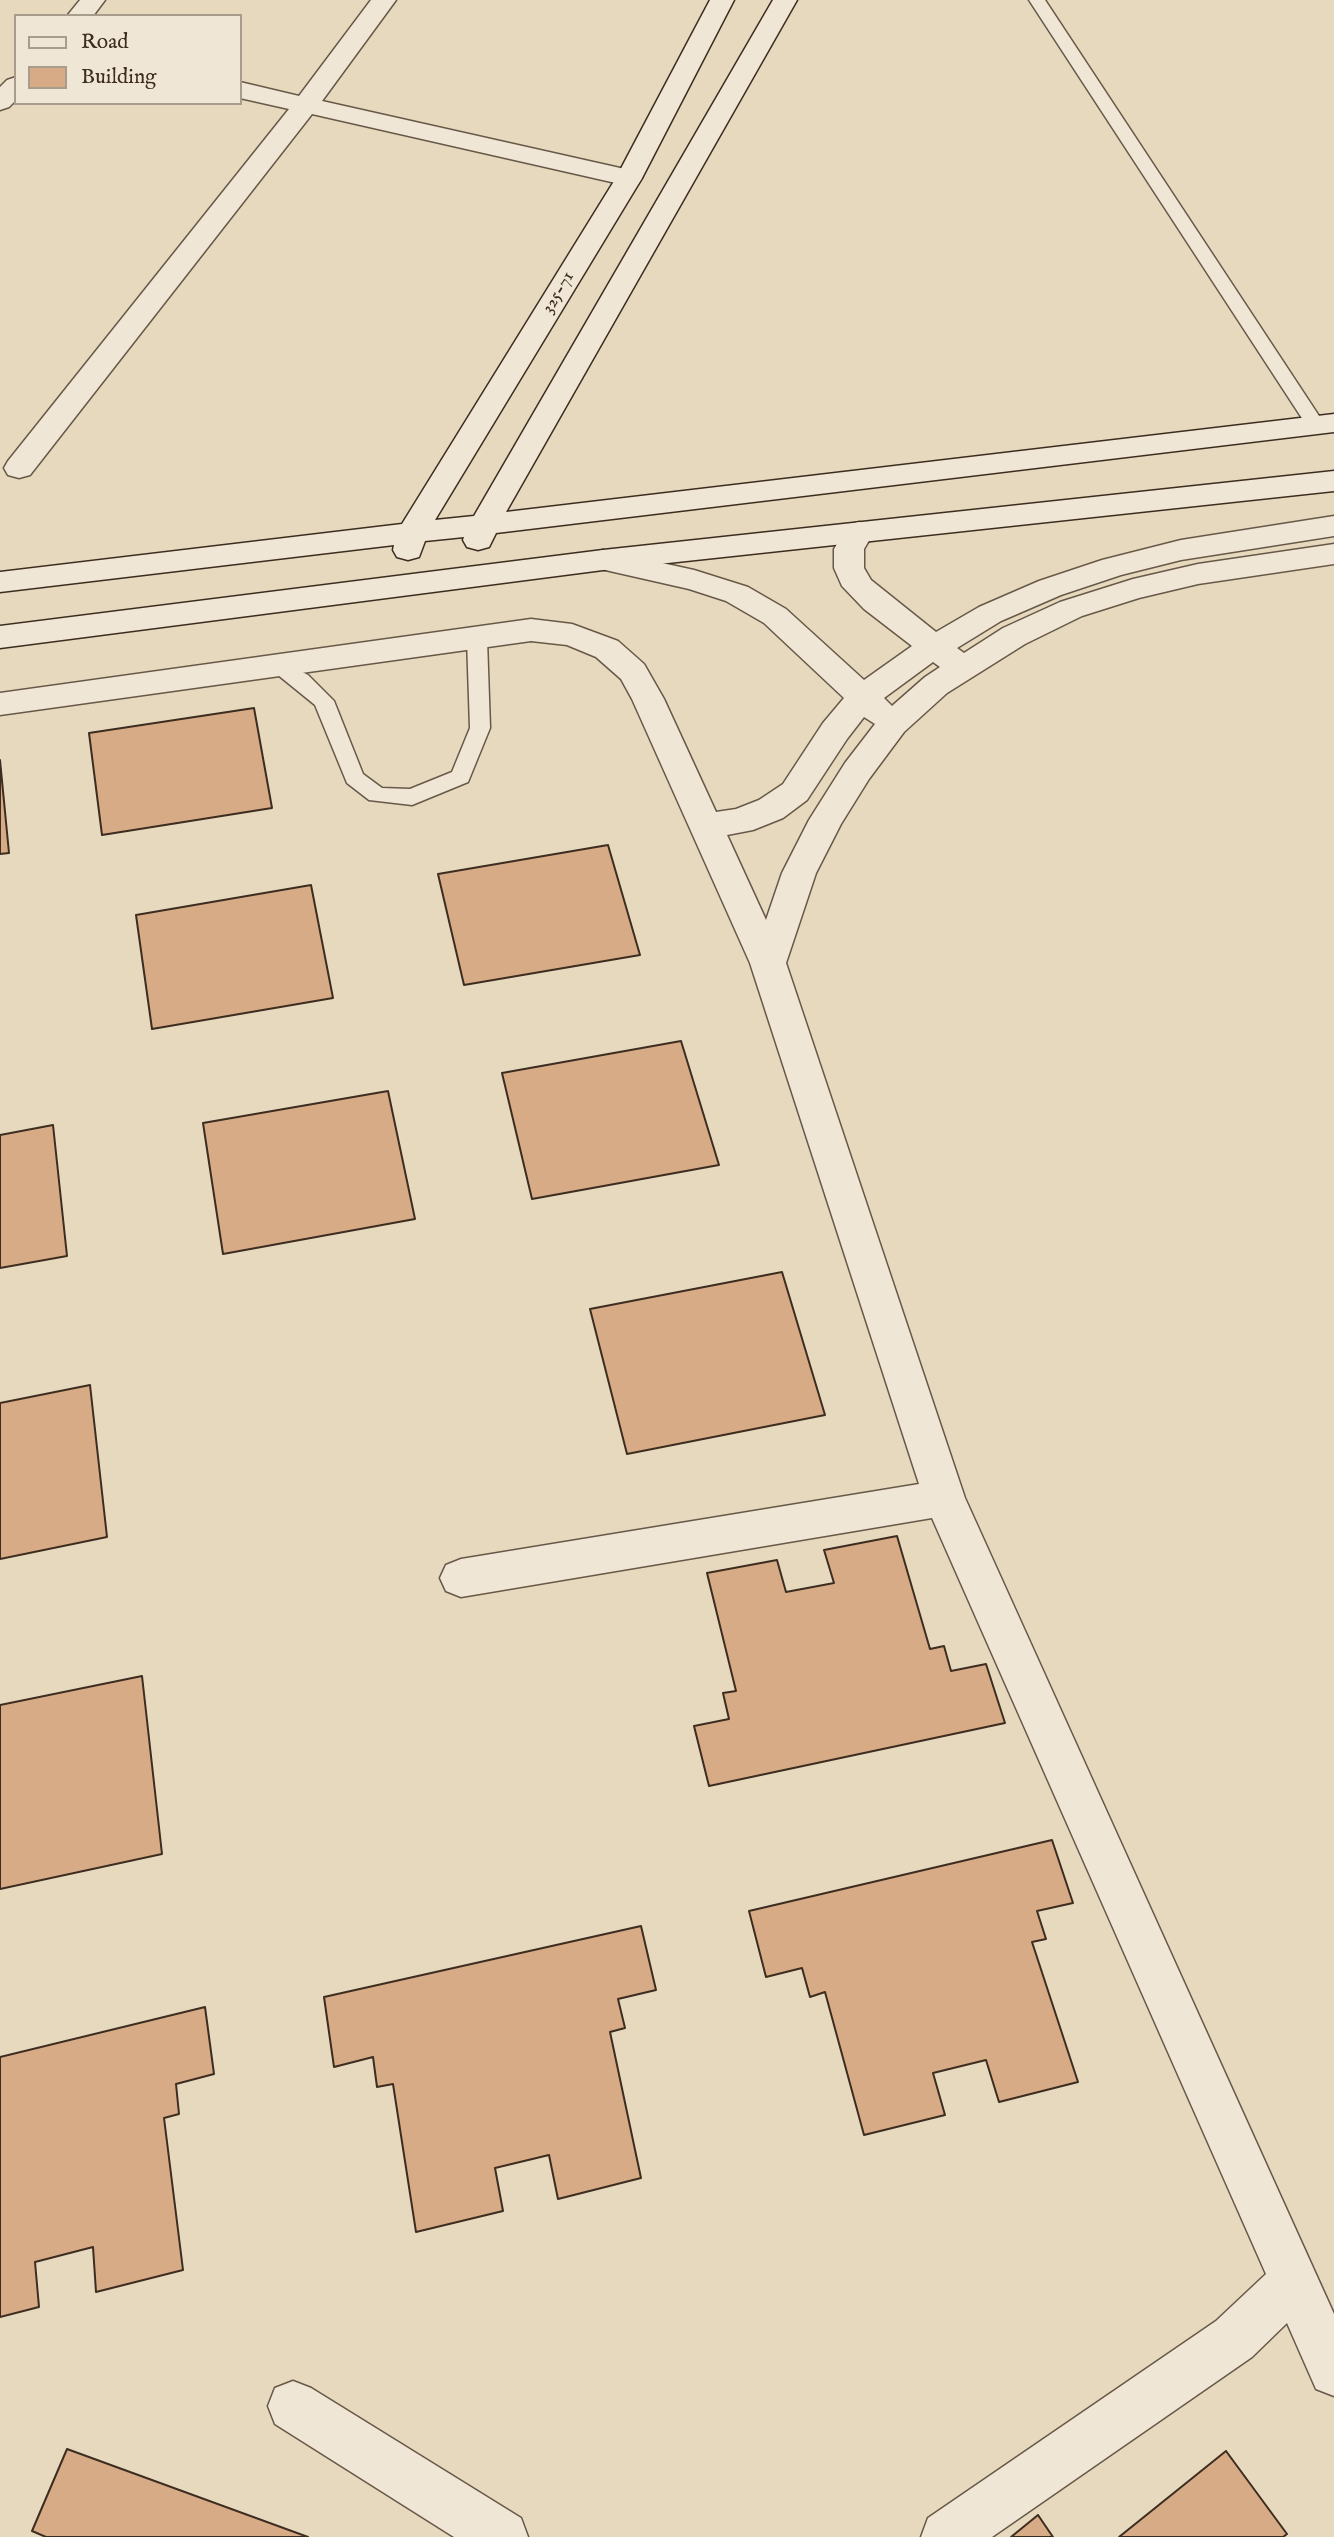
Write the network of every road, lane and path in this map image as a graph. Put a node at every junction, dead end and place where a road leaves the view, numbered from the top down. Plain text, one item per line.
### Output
1 (93, 0) edge
2 (384, 0) edge
3 (722, 0) edge
4 (785, 0) edge
5 (1037, 0) edge
6 (81, 14) edge
7 (14, 87) edge
8 (242, 90) edge
9 (0, 102) edge
10 (307, 103) junction
11 (629, 178) junction
12 (1325, 424) edge
13 (19, 468) dead end
14 (1334, 481) edge
15 (484, 524) junction
16 (1334, 526) edge
17 (859, 532) junction
18 (412, 533) junction
19 (1334, 554) edge
20 (603, 561) junction
21 (1189, 562) junction
22 (464, 578) junction
23 (0, 582) edge
24 (399, 587) junction
25 (0, 637) edge
26 (477, 639) junction
27 (934, 647) junction
28 (276, 666) junction
29 (962, 668) junction
30 (863, 697) junction
31 (0, 704) edge
32 (892, 724) junction
33 (706, 826) junction
34 (768, 963) junction
35 (944, 1498) junction
36 (461, 1578) dead end
37 (1293, 2282) junction
38 (1334, 2371) edge
39 (293, 2406) dead end
40 (502, 2537) edge
41 (947, 2537) edge

1 - 6 street
2 - 10 street
3 - 11 street, 325-71
4 - 15 street
5 - 12 lane
7 - 9 street
8 - 10 street
10 - 11 street
10 - 13 street
11 - 18 street, 325-71
12 - 15 street
14 - 17 street
15 - 18 street
15 - 22 street
16 - 21 street
17 - 20 street
17 - 27 street
18 - 23 street
18 - 24 street, 325-71
19 - 21 street
20 - 22 street
20 - 30 street
21 - 27 street
21 - 29 street
22 - 24 street
24 - 25 street
26 - 28 street
26 - 28 lane
26 - 33 street
27 - 29 street
27 - 30 street
28 - 31 street
29 - 32 street
30 - 32 street
30 - 33 street
32 - 34 street
33 - 34 street
34 - 35 street
35 - 36 street
35 - 37 street
37 - 38 street
37 - 41 street
39 - 40 street

